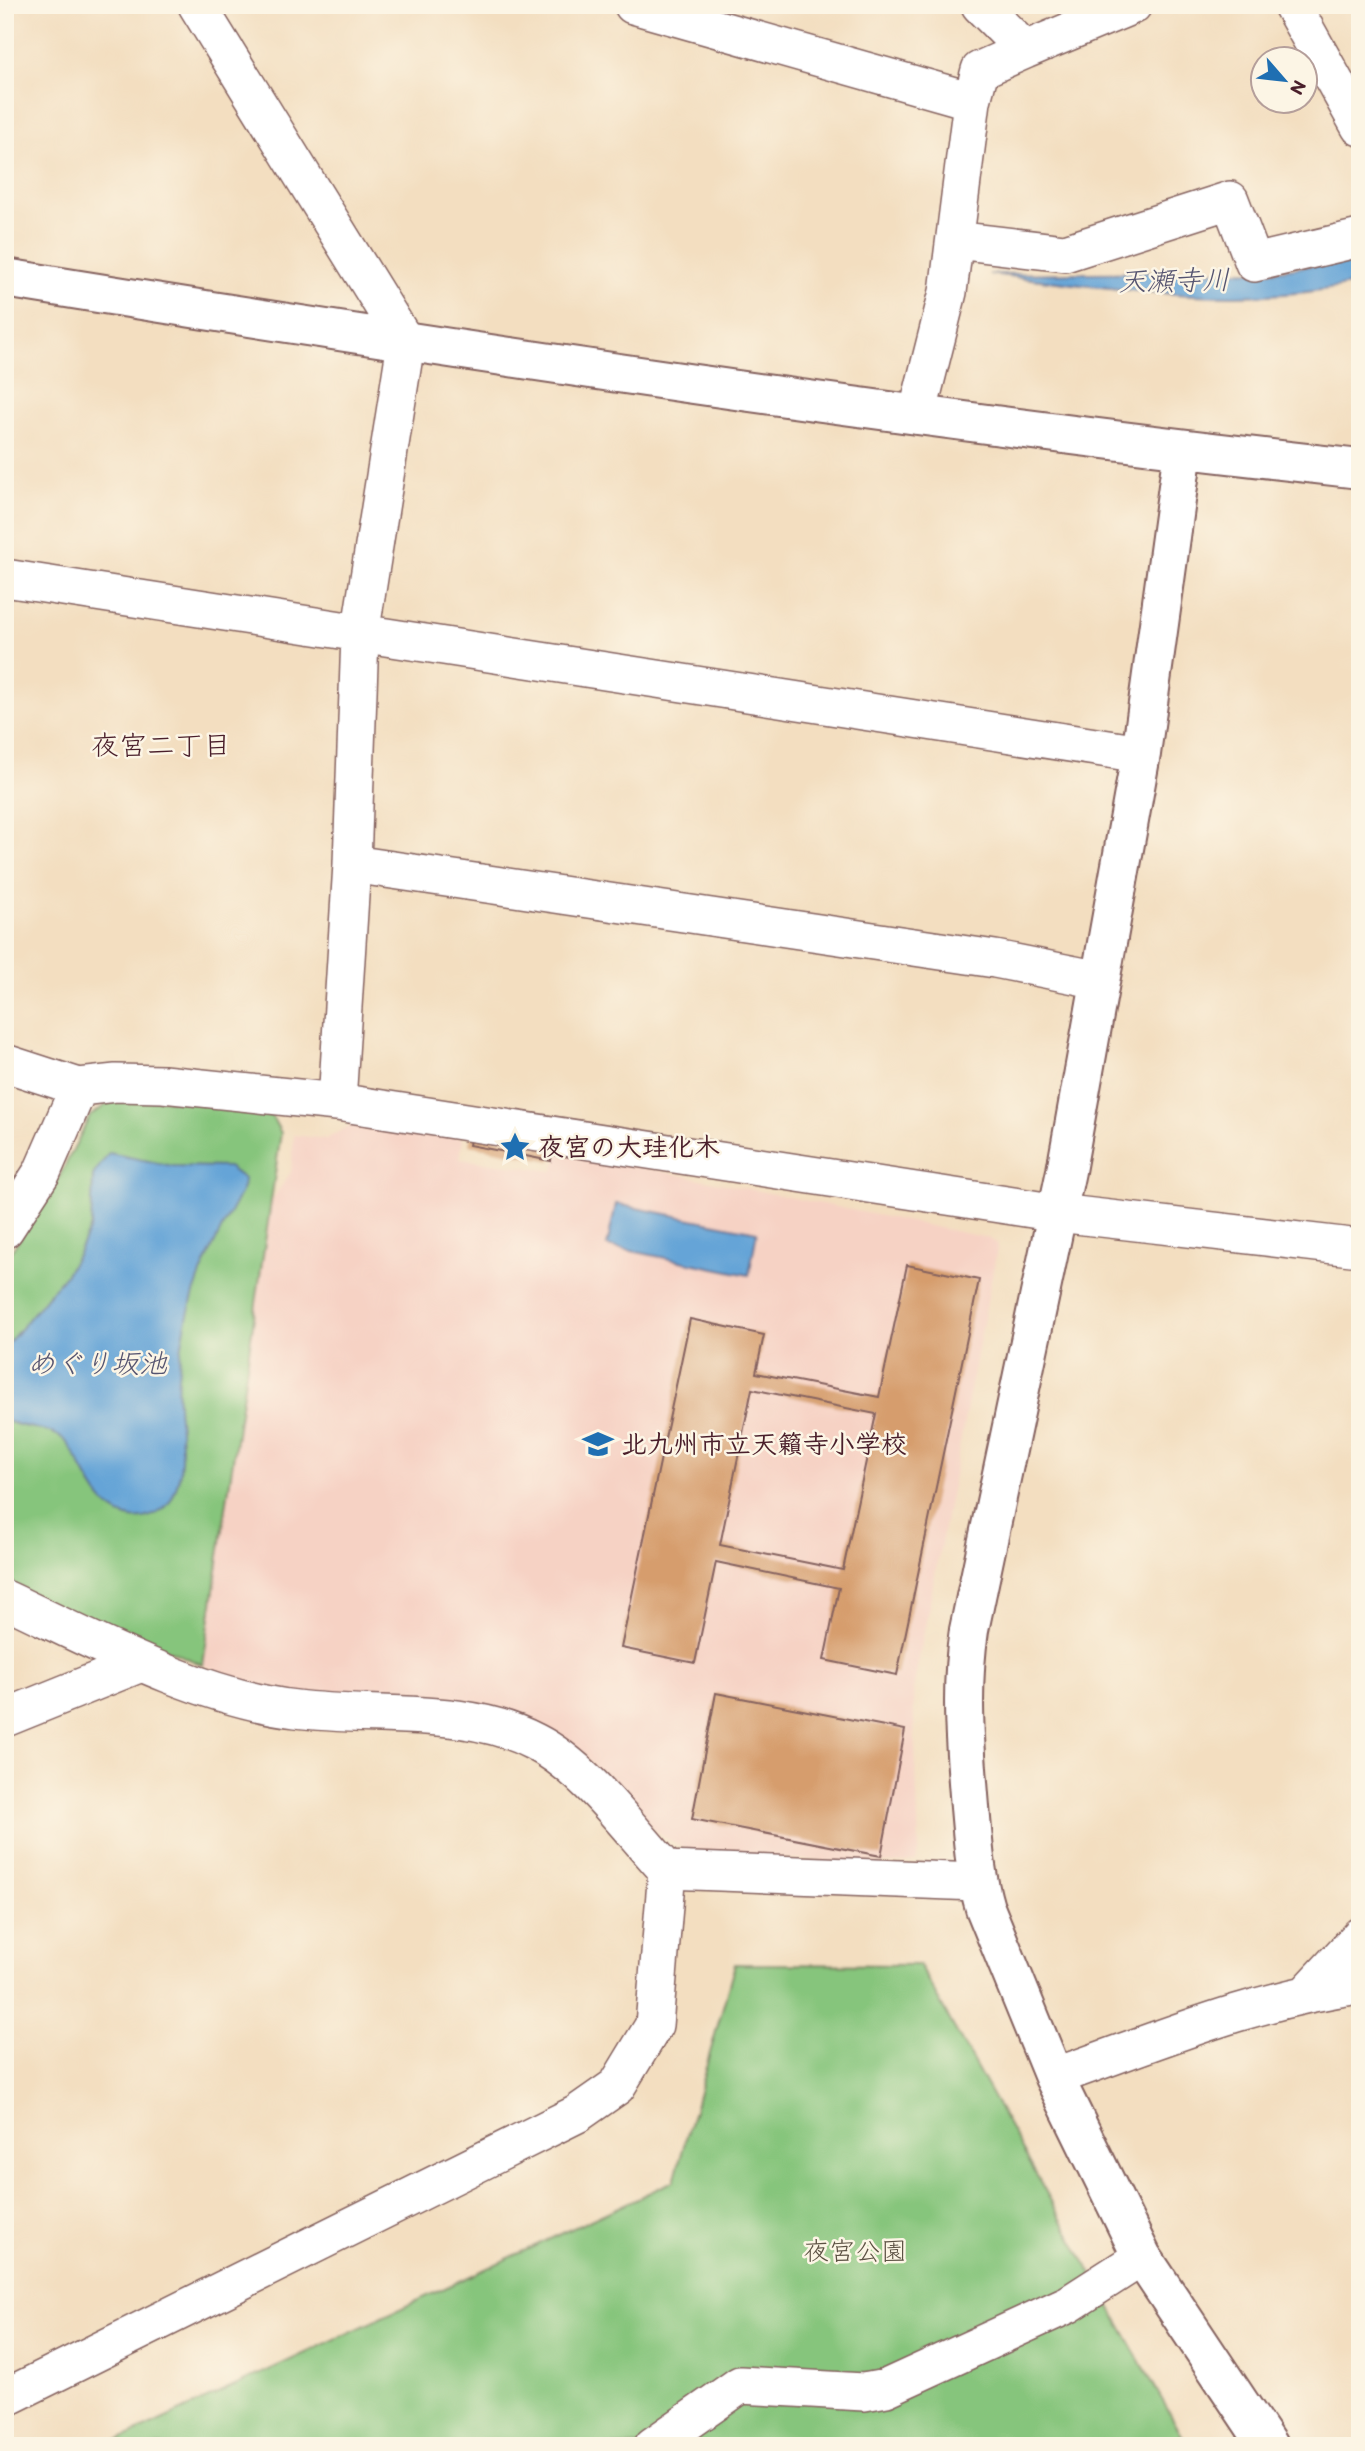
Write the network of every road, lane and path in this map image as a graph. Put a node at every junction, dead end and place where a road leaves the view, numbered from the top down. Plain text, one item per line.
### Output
1 (197, 5) edge
2 (633, 5) edge
3 (980, 5) edge
4 (1133, 5) edge
5 (1292, 5) edge
6 (1025, 50) junction
7 (972, 101) junction
8 (1360, 127) edge
9 (1360, 238) edge
10 (955, 240) junction
11 (5, 278) edge
12 (406, 343) junction
13 (917, 415) junction
14 (1183, 450) junction
15 (1360, 469) edge
16 (5, 578) edge
17 (360, 635) junction
18 (1141, 754) junction
19 (352, 864) junction
20 (1100, 980) junction
21 (5, 1063) edge
22 (79, 1087) junction
23 (337, 1102) junction
24 (1058, 1213) junction
25 (5, 1229) edge
26 (1360, 1248) edge
27 (5, 1599) edge
28 (141, 1663) junction
29 (5, 1718) edge
30 (667, 1870) junction
31 (977, 1882) junction
32 (1360, 1936) edge
33 (1360, 1986) edge
34 (1307, 1992) junction
35 (1054, 2077) junction
36 (1142, 2257) junction
37 (5, 2398) edge
38 (653, 2446) edge
39 (1268, 2446) edge

1 - 12 street
2 - 7 street
3 - 6 street
4 - 6 street
5 - 8 street
6 - 7 street
7 - 10 street
9 - 10 street
10 - 13 street
11 - 12 street
12 - 13 street
12 - 17 street
13 - 14 street
14 - 15 street
14 - 18 street
16 - 17 street
17 - 18 street
17 - 19 street
18 - 20 street
19 - 20 street
19 - 23 street
20 - 24 street
21 - 22 street
22 - 23 street
22 - 25 street
23 - 24 street
24 - 26 street
24 - 31 street
27 - 28 street
28 - 29 street
28 - 30 street
30 - 31 street
30 - 37 street
31 - 35 street
32 - 34 street
33 - 34 street
34 - 35 street
35 - 36 street
36 - 38 street
36 - 39 street

